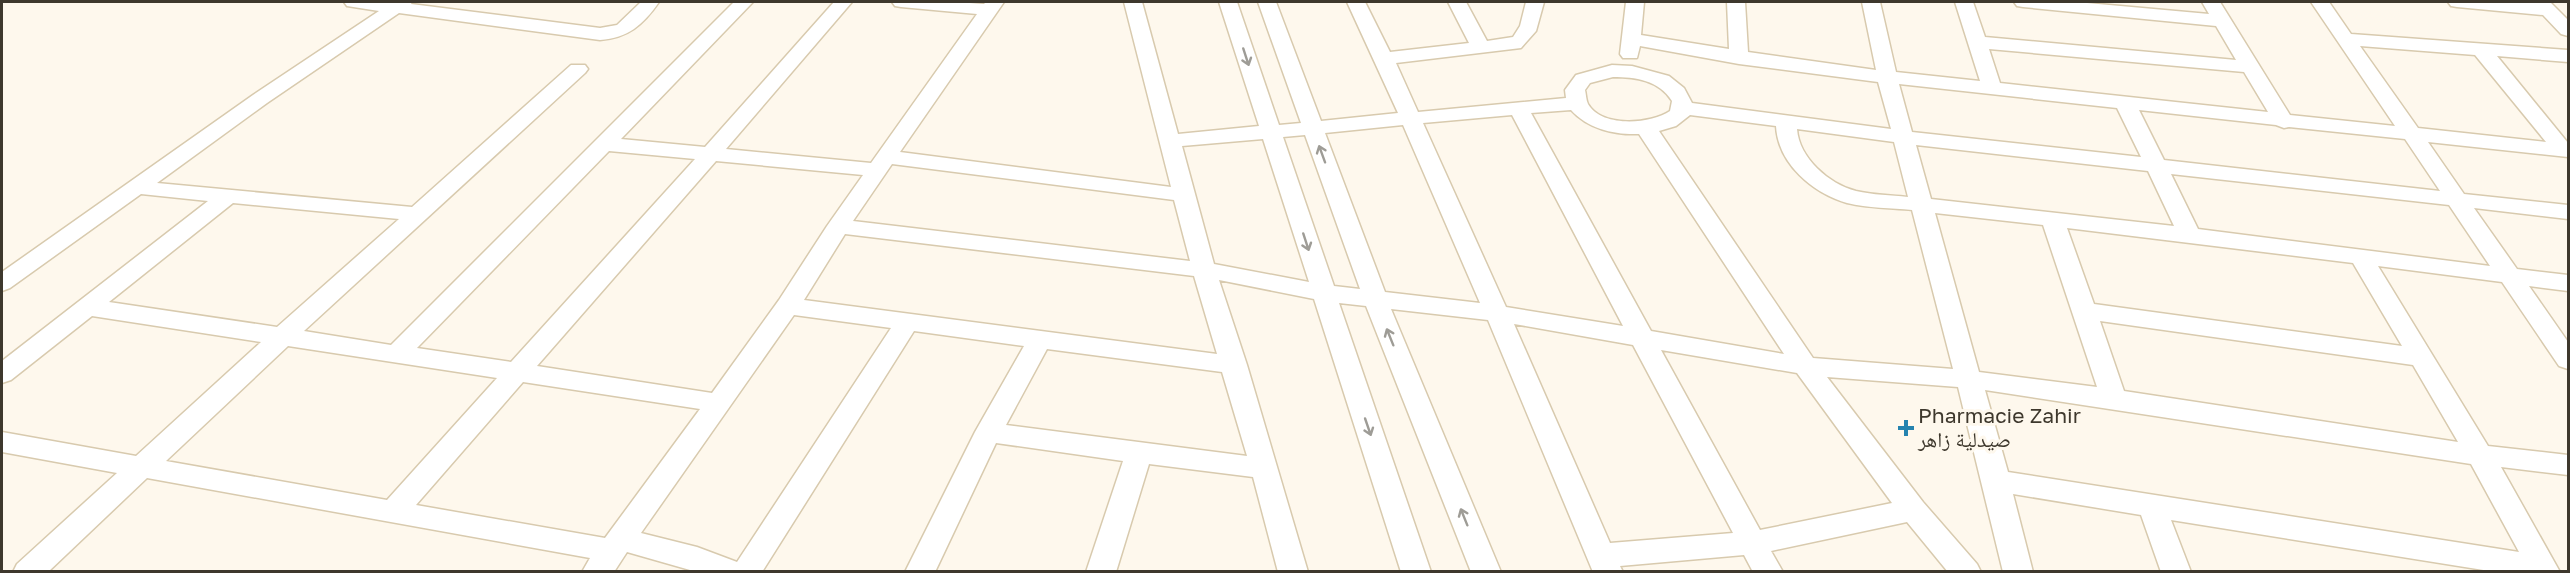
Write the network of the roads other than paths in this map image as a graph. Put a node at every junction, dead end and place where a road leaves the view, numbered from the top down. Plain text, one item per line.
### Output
1 (353, 2) edge
2 (650, 2) edge
3 (744, 2) edge
4 (843, 2) edge
5 (901, 2) edge
6 (1132, 2) edge
7 (1228, 2) edge
8 (1267, 2) edge
9 (1356, 2) edge
10 (1457, 2) edge
11 (1535, 2) edge
12 (1635, 2) edge
13 (1736, 2) edge
14 (1871, 2) edge
15 (1964, 2) edge
16 (2022, 2) edge
17 (2211, 2) edge
18 (2320, 2) edge
19 (2457, 2) edge
20 (400, 4) edge
21 (991, 6) edge
22 (2544, 6) edge
23 (2224, 21) junction
24 (2568, 30) edge
25 (1632, 39) junction
26 (2347, 39) junction
27 (1977, 42) junction
28 (1481, 48) junction
29 (2481, 49) junction
30 (2568, 56) edge
31 (1739, 58) junction
32 (1384, 59) junction
33 (2251, 67) junction
34 (578, 69) dead end
35 (1628, 71) junction
36 (1887, 77) junction
37 (1992, 88) junction
38 (1576, 103) junction
39 (2125, 103) junction
40 (1518, 108) junction
41 (1683, 108) junction
42 (1411, 119) junction
43 (1786, 122) junction
44 (2284, 122) junction
45 (1312, 127) junction
46 (1646, 128) junction
47 (1270, 132) junction
48 (2413, 133) junction
49 (1903, 138) junction
50 (1170, 141) junction
51 (603, 144) junction
52 (2566, 151) edge
53 (711, 154) junction
54 (884, 164) junction
55 (2154, 164) junction
56 (135, 187) junction
57 (1185, 195) junction
58 (228, 196) junction
59 (2460, 201) junction
60 (1922, 206) junction
61 (2568, 212) edge
62 (418, 213) junction
63 (2053, 219) junction
64 (838, 226) junction
65 (2190, 235) junction
66 (2361, 257) junction
67 (1204, 270) junction
68 (2512, 277) junction
69 (2, 283) edge
70 (2568, 283) edge
71 (1323, 293) junction
72 (1376, 301) junction
73 (788, 306) junction
74 (88, 307) junction
75 (2085, 311) junction
76 (1497, 313) junction
77 (908, 321) junction
78 (281, 338) junction
79 (1040, 339) junction
80 (1643, 340) junction
81 (396, 355) junction
82 (2423, 358) junction
83 (2568, 360) edge
84 (1234, 365) junction
85 (1804, 366) junction
86 (518, 373) junction
87 (2, 374) edge
88 (1968, 379) junction
89 (2114, 399) junction
90 (719, 403) junction
91 (988, 432) junction
92 (2, 442) edge
93 (1138, 453) junction
94 (2480, 455) junction
95 (2568, 465) edge
96 (141, 467) junction
97 (1264, 468) junction
98 (1996, 481) junction
99 (2152, 506) junction
100 (1913, 510) junction
101 (393, 512) junction
102 (1753, 543) junction
103 (610, 554) edge
104 (1604, 563) edge
105 (2544, 569) edge
106 (28, 572) edge
107 (731, 572) edge
108 (746, 572) edge
109 (920, 572) edge
110 (1101, 572) edge
111 (1293, 572) edge
112 (1416, 572) edge
113 (1486, 572) edge
114 (1768, 572) edge
115 (1966, 572) edge
116 (2018, 572) edge
117 (2176, 572) edge

1 - 20 street
2 - 20 street
3 - 51 street
4 - 53 street
5 - 21 street
6 - 50 street
7 -> 47 street
8 - 45 street
9 - 32 street
10 - 28 street
11 - 28 street
12 - 25 street
13 - 31 street
14 - 36 street
15 - 27 street
16 - 23 street
17 - 23 street
18 - 26 street
19 - 22 street
20 - 56 street
21 - 54 street
22 - 24 street
23 - 33 street
25 - 31 street
25 - 35 street
26 - 29 street
26 - 48 street
27 - 33 street
27 - 37 street
28 - 32 street
29 - 30 street
29 - 52 street
31 - 36 street
32 - 42 street
33 - 44 street
34 - 62 street
35 - 38 street
35 - 41 street
36 - 37 street
36 - 49 street
37 - 39 street
38 - 40 street
38 - 46 street
39 - 44 street
39 - 55 street
40 - 42 street
40 - 80 street
41 - 43 street
41 - 46 street
42 - 45 street
42 - 76 street
43 - 49 street
43 - 60 street
44 - 48 street
45 - 47 street
72 -> 45 street
46 - 85 street
47 - 50 street
47 -> 71 street
48 - 52 street
48 - 59 street
49 - 55 street
49 - 60 street
50 - 57 street
51 - 53 street
51 - 81 street
53 - 54 street
53 - 86 street
54 - 57 street
54 - 64 street
55 - 59 street
55 - 65 street
56 - 58 street
56 - 69 street
57 - 67 street
58 - 62 street
58 - 74 street
59 - 61 street
59 - 68 street
60 - 63 street
60 - 88 street
62 - 78 street
63 - 65 street
63 - 75 street
64 - 67 street
64 - 73 street
65 - 66 street
66 - 68 street
66 - 82 street
67 - 71 street
67 - 84 street
68 - 70 street
68 - 83 street
71 - 72 street
71 -> 112 street
72 - 76 street
113 -> 72 street
73 - 77 street
73 - 90 street
74 - 78 street
74 - 87 street
75 - 82 street
75 - 89 street
76 - 80 street
76 - 104 street
77 - 79 street
77 - 108 street
78 - 81 street
78 - 96 street
79 - 84 street
79 - 91 street
80 - 85 street
80 - 102 street
81 - 86 street
82 - 94 street
84 - 97 street
85 - 88 street
85 - 100 street
86 - 90 street
86 - 101 street
88 - 89 street
88 - 98 street
89 - 94 street
90 - 103 street
91 - 93 street
91 - 109 street
92 - 96 street
93 - 97 street
93 - 110 street
94 - 95 street
94 - 105 street
96 - 101 street
96 - 106 street
97 - 111 street
98 - 99 street
98 - 116 street
99 - 105 street
99 - 117 street
100 - 102 street
100 - 115 street
101 - 103 street
102 - 104 street
102 - 114 street
103 - 107 street

